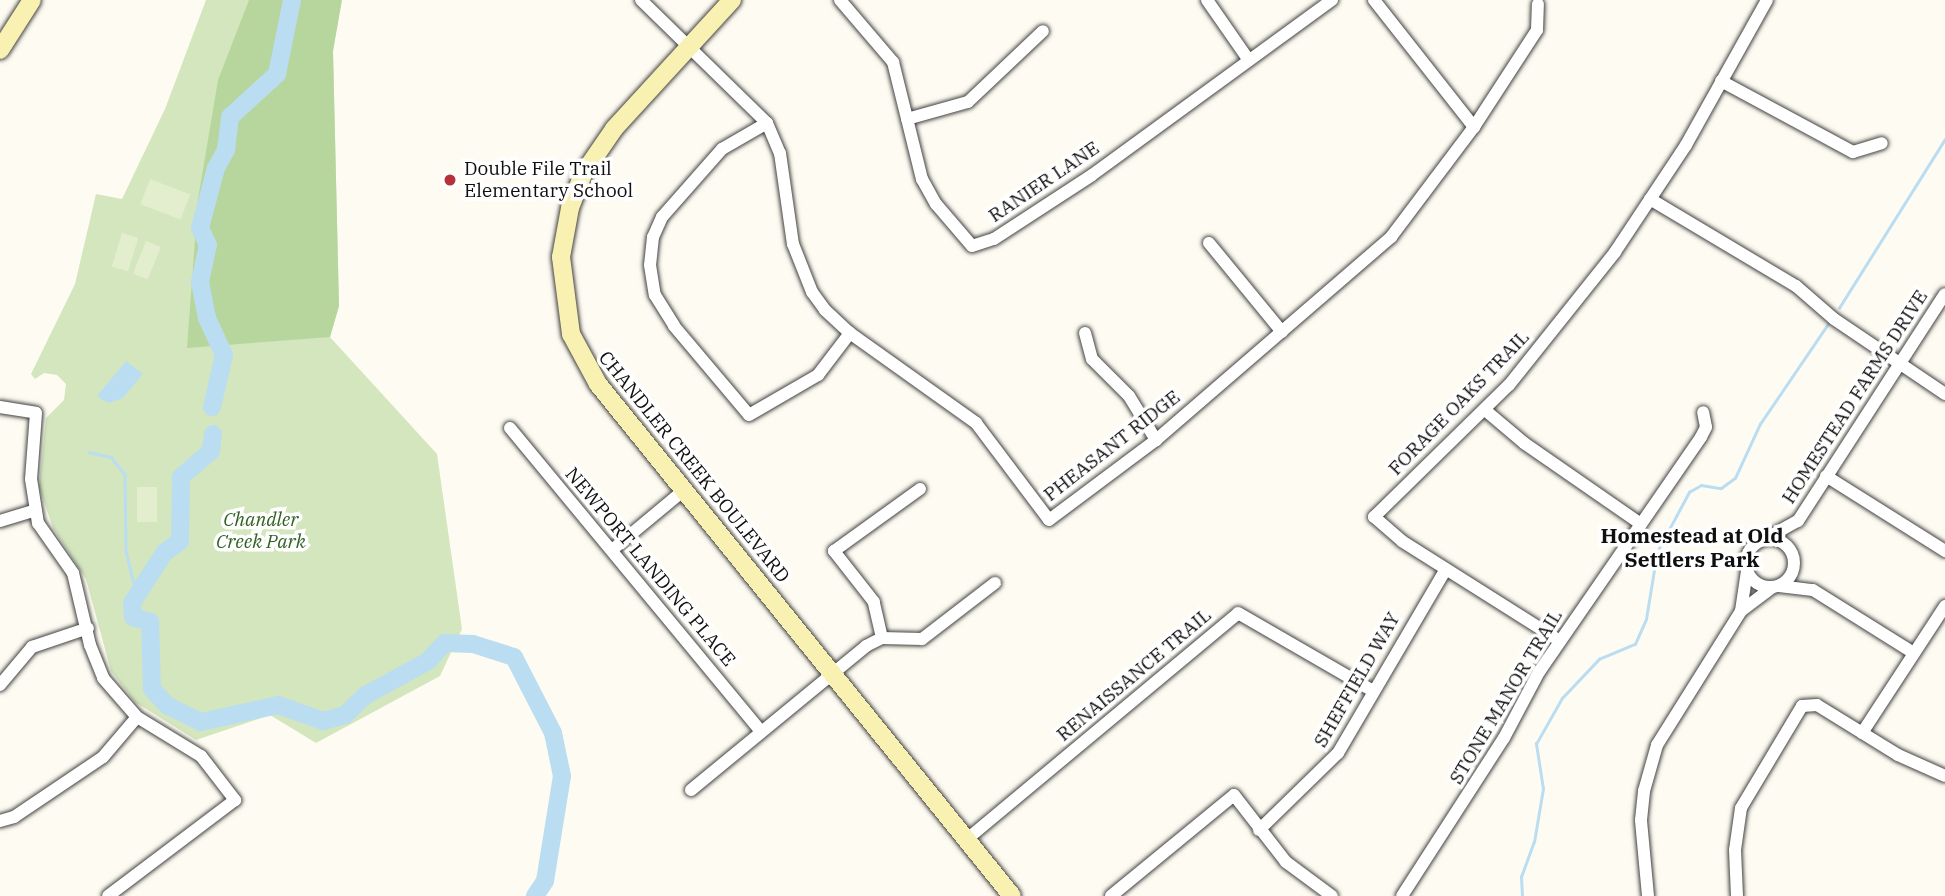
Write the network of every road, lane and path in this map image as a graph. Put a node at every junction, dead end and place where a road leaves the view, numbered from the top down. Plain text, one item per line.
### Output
1 (32, 0) edge
2 (641, 0) edge
3 (732, 0) edge
4 (1207, 0) edge
5 (1332, 0) edge
6 (1374, 0) edge
7 (1767, 0) edge
8 (849, 3) edge
9 (1538, 4) dead end
10 (1042, 31) dead end
11 (690, 46) junction
12 (0, 50) edge
13 (1248, 59) junction
14 (1721, 81) junction
15 (907, 119) junction
16 (767, 123) junction
17 (1474, 127) junction
18 (1882, 144) dead end
19 (1650, 199) junction
20 (1209, 243) dead end
21 (1945, 294) edge
22 (1282, 332) junction
23 (850, 333) junction
24 (1085, 334) dead end
25 (1899, 365) junction
26 (1945, 394) edge
27 (0, 407) edge
28 (1485, 410) junction
29 (1703, 412) dead end
30 (510, 428) dead end
31 (1156, 440) junction
32 (1826, 476) junction
33 (920, 489) dead end
34 (684, 491) junction
35 (35, 510) junction
36 (0, 521) edge
37 (1798, 521) junction
38 (1641, 524) junction
39 (1765, 539) junction
40 (611, 550) junction
41 (1945, 551) edge
42 (1793, 558) junction
43 (1446, 569) junction
44 (1747, 572) junction
45 (995, 583) dead end
46 (1775, 587) junction
47 (1814, 590) junction
48 (1945, 606) edge
49 (1741, 611) junction
50 (88, 628) junction
51 (882, 638) junction
52 (1560, 641) junction
53 (1914, 653) junction
54 (833, 673) junction
55 (0, 685) edge
56 (1373, 691) junction
57 (137, 717) junction
58 (761, 731) junction
59 (1862, 733) junction
60 (1945, 776) edge
61 (691, 790) dead end
62 (0, 821) edge
63 (1259, 830) junction
64 (966, 840) junction
65 (108, 896) edge
66 (1012, 896) edge
67 (1111, 896) edge
68 (1332, 896) edge
69 (1402, 896) edge
70 (1648, 896) edge
71 (1737, 896) edge

1 - 12 street
2 - 11 street, PHEASANT RIDGE
3 - 11 street, CHANDLER CREEK BOULEVARD
4 - 13 street
5 - 13 street, RANIER LANE
6 - 17 street
7 - 14 street, FORAGE OAKS TRAIL
8 - 15 street, RANIER LANE
9 - 17 street, PHEASANT RIDGE
10 - 15 street
11 - 16 street, PHEASANT RIDGE
11 - 34 street, CHANDLER CREEK BOULEVARD
13 - 15 street, RANIER LANE
14 - 18 street
14 - 19 street, FORAGE OAKS TRAIL
16 - 23 street, PHEASANT RIDGE
16 - 23 street
17 - 22 street, PHEASANT RIDGE
19 - 25 street
19 - 28 street, FORAGE OAKS TRAIL
20 - 22 street
21 - 25 street, HOMESTEAD FARMS DRIVE
22 - 31 street, PHEASANT RIDGE
23 - 31 street, PHEASANT RIDGE
24 - 31 street
25 - 26 street
25 - 32 street, HOMESTEAD FARMS DRIVE
27 - 35 street
28 - 38 street
28 - 43 street, FORAGE OAKS TRAIL
29 - 38 street, STONE MANOR TRAIL
30 - 40 street, NEWPORT LANDING PLACE
32 - 37 street, HOMESTEAD FARMS DRIVE
32 - 41 street
33 - 51 street
34 - 40 street
34 - 54 street, CHANDLER CREEK BOULEVARD
35 - 36 street
35 - 50 street
37 - 39 street, HOMESTEAD FARMS DRIVE
37 - 42 street, HOMESTEAD FARMS DRIVE
38 - 52 street, STONE MANOR TRAIL
39 - 42 street
39 - 44 street, HOMESTEAD FARMS DRIVE
40 - 58 street, NEWPORT LANDING PLACE
42 - 46 street, HOMESTEAD FARMS DRIVE
42 - 47 street
43 - 52 street, FORAGE OAKS TRAIL
43 - 56 street, SHEFFIELD WAY
44 - 46 street
44 - 49 street, HOMESTEAD FARMS DRIVE
45 - 51 street
46 - 47 street
46 - 49 street, HOMESTEAD FARMS DRIVE
47 - 53 street
48 - 53 street
49 - 70 street, HOMESTEAD FARMS DRIVE
50 - 55 street
50 - 57 street
51 - 54 street
52 - 69 street, STONE MANOR TRAIL
53 - 59 street
54 - 58 street
54 - 64 street, CHANDLER CREEK BOULEVARD
56 - 63 street, SHEFFIELD WAY
56 - 64 street, RENAISSANCE TRAIL
57 - 62 street
57 - 65 street
58 - 61 street
59 - 60 street
59 - 71 street
63 - 67 street
63 - 68 street
64 - 66 street, CHANDLER CREEK BOULEVARD

